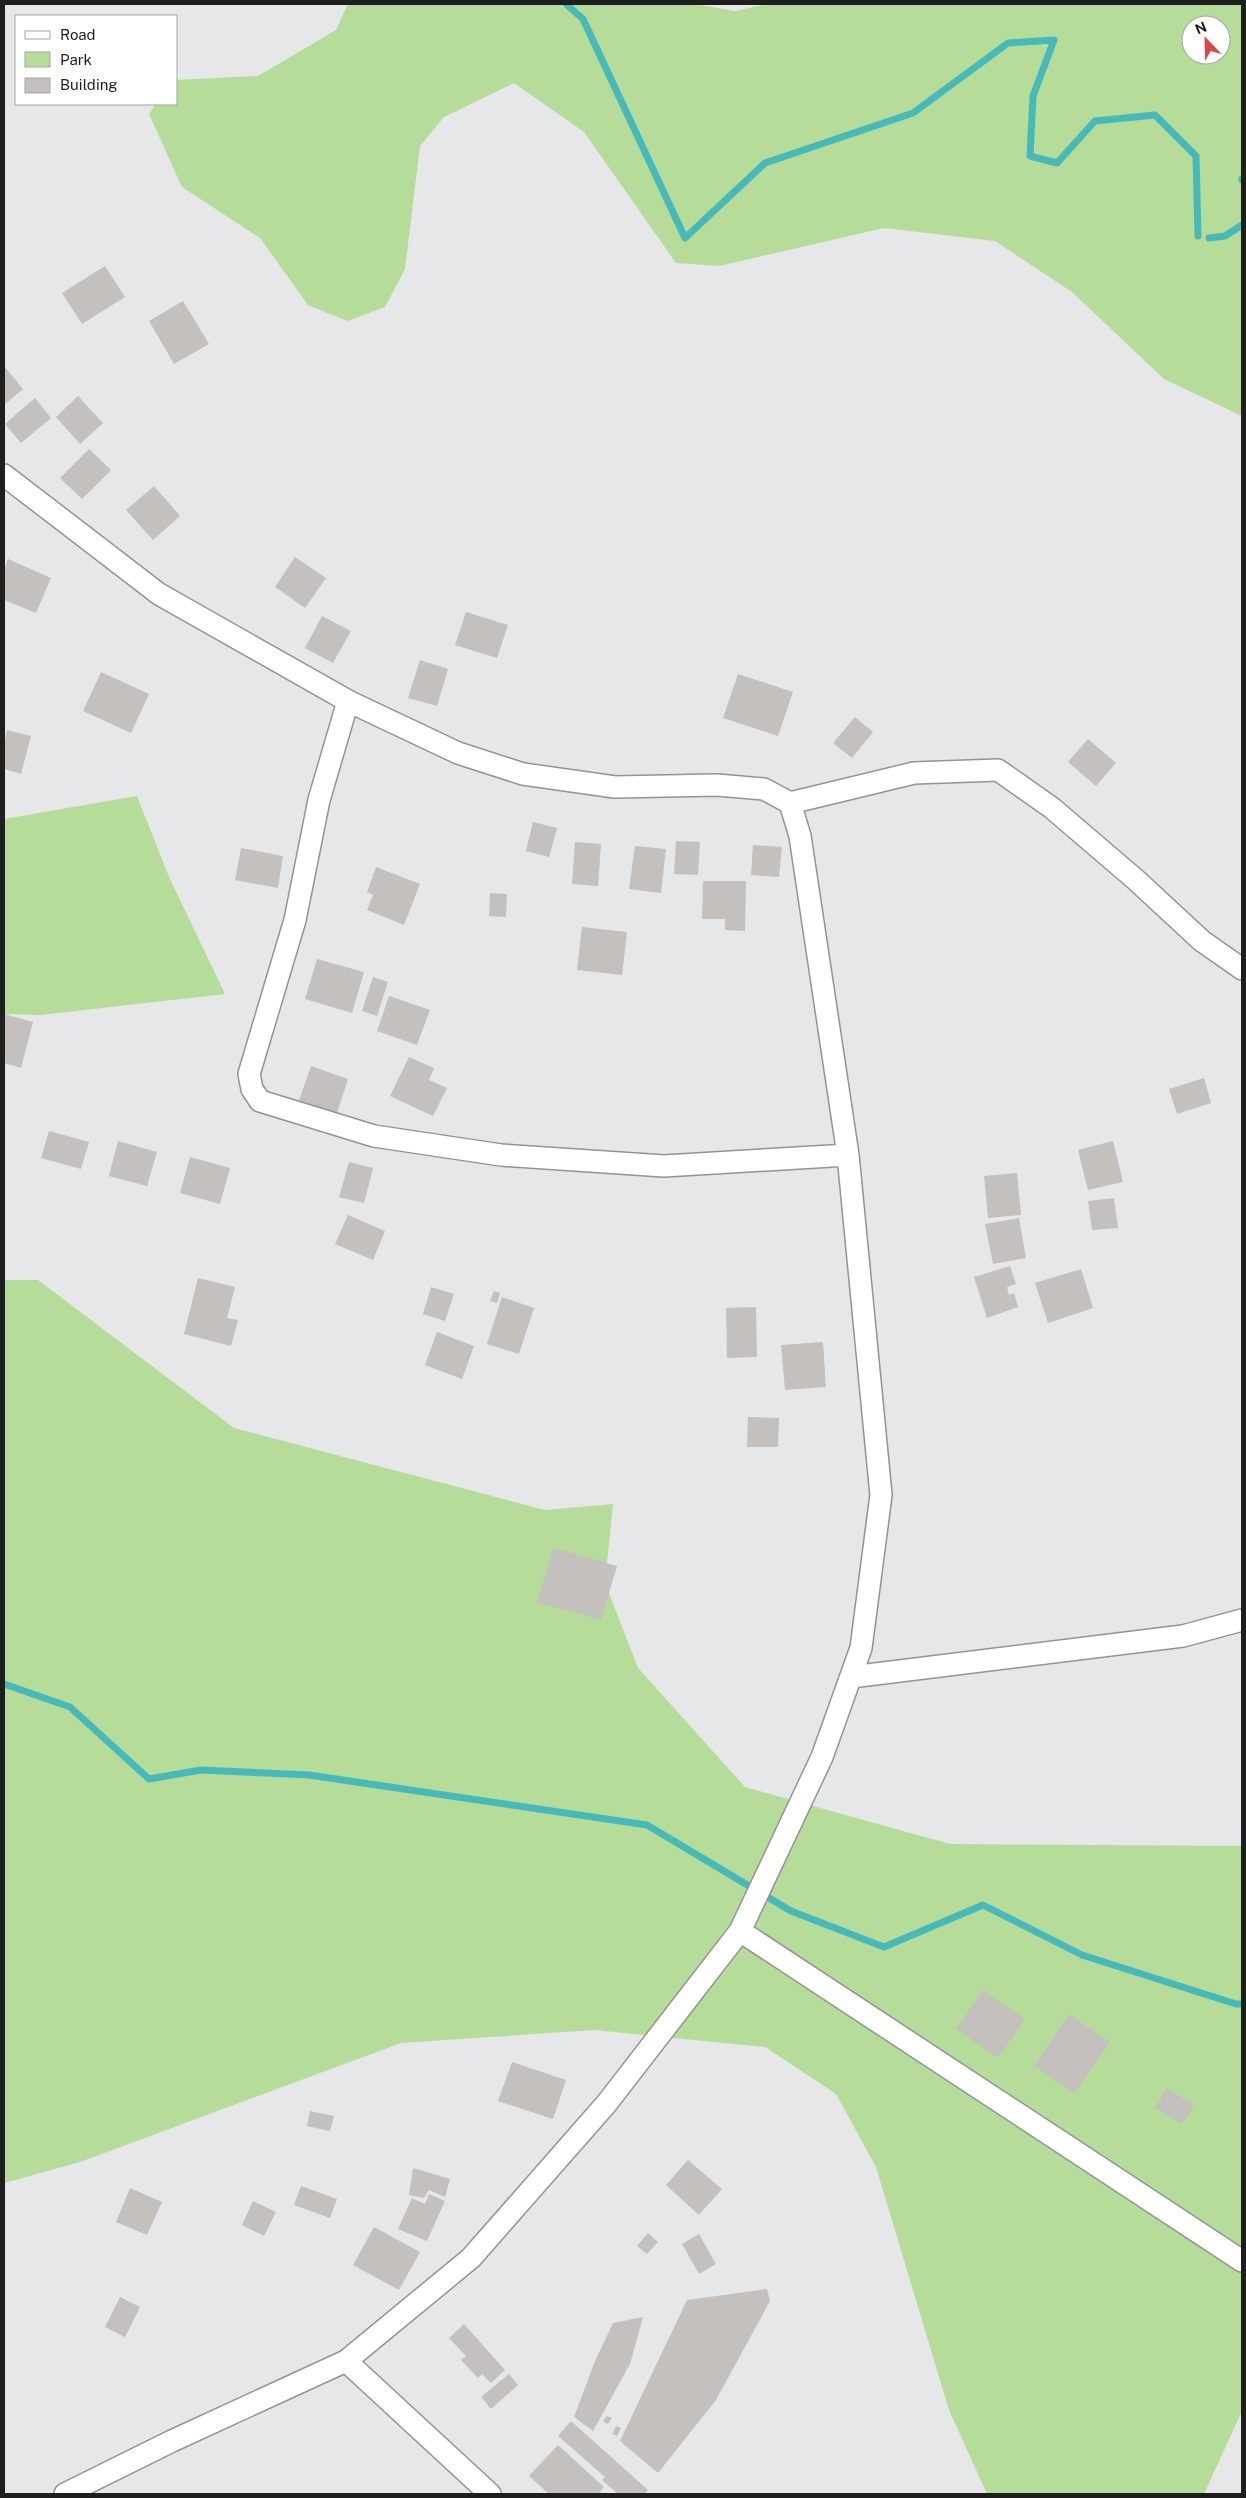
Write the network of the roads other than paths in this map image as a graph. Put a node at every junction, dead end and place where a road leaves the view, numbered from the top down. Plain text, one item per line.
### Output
1 (4, 475) edge
2 (348, 701) junction
3 (790, 803) junction
4 (1242, 969) edge
5 (848, 1155) junction
6 (1242, 1620) edge
7 (851, 1677) junction
8 (740, 1931) junction
9 (1242, 2261) edge
10 (346, 2361) junction
11 (66, 2494) edge
12 (490, 2494) edge

1 - 2 street
2 - 3 street
2 - 5 street
3 - 4 street
3 - 5 street
5 - 7 street
6 - 7 street
7 - 8 street
8 - 9 street
8 - 10 street
10 - 11 street
10 - 12 street

